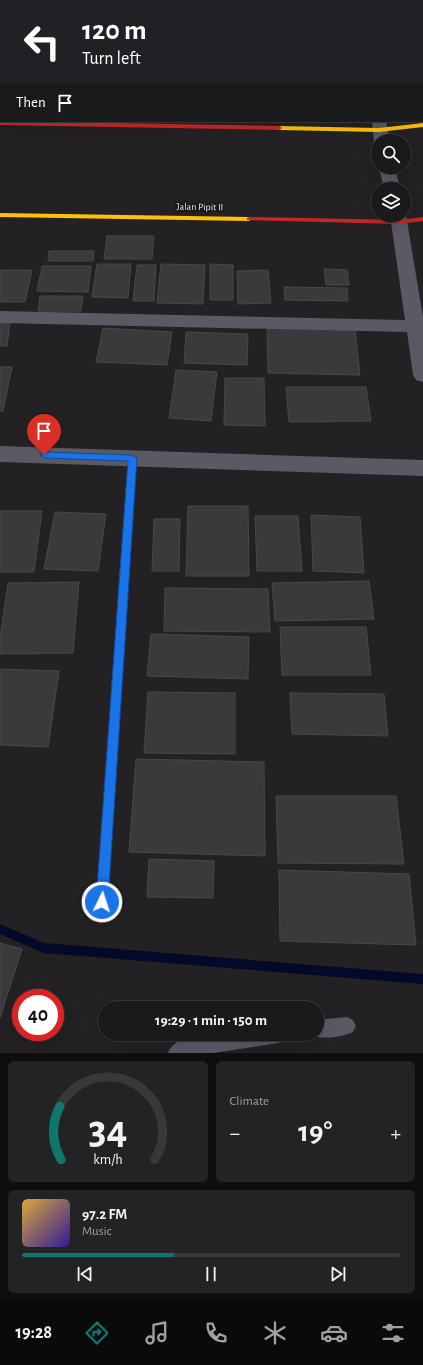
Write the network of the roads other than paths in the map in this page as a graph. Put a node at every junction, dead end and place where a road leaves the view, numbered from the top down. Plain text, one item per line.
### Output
1 (0, 123) edge
2 (423, 125) edge
3 (380, 131) edge
4 (0, 214) edge
5 (371, 219) edge
6 (411, 219) edge
7 (423, 219) edge
8 (399, 222) edge
9 (0, 317) edge
10 (415, 326) junction
11 (423, 375) edge
12 (0, 454) edge
13 (132, 458) junction
14 (423, 468) edge
15 (101, 918) dead end
16 (347, 1026) dead end
17 (324, 1028) edge
18 (232, 1041) edge
19 (177, 1053) edge

1 - 3 street
2 - 3 street
4 - 5 street, Jalan Pipit II
6 - 7 street, Jalan Pipit II
8 - 10 street
9 - 10 street
10 - 11 street
12 - 13 street
13 - 14 street
13 - 15 street
16 - 17 lane
18 - 19 lane

